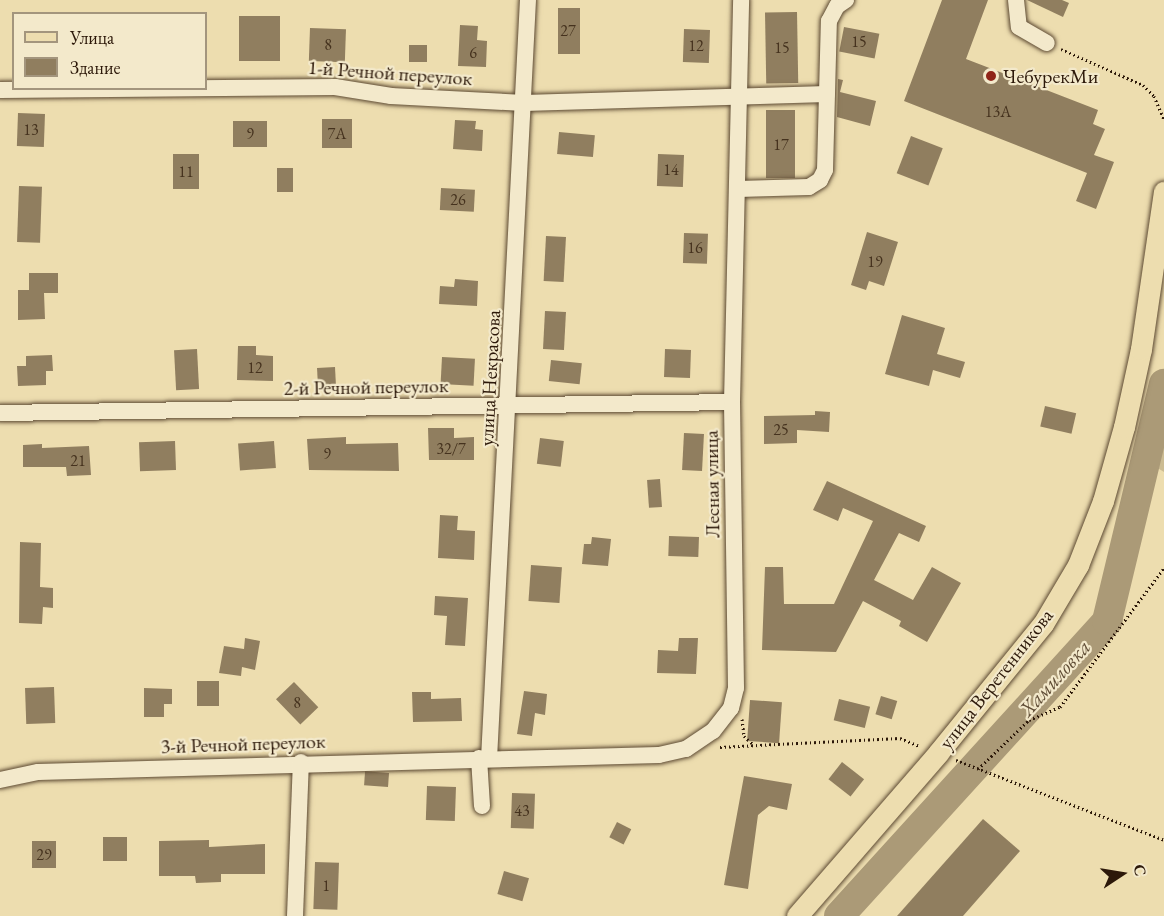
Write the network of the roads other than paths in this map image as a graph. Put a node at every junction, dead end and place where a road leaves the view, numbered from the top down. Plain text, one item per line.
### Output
1 (528, 0) edge
2 (741, 0) edge
3 (846, 0) edge
4 (1016, 0) edge
5 (1047, 43) road end
6 (207, 88) edge
7 (827, 94) junction
8 (740, 96) junction
9 (524, 102) junction
10 (738, 189) junction
11 (1164, 192) edge
12 (732, 402) junction
13 (510, 406) junction
14 (0, 413) edge
15 (484, 758) junction
16 (301, 762) junction
17 (0, 780) edge
18 (482, 806) dead end
19 (295, 916) edge
20 (797, 916) edge

1 - 9 street, улица Некрасова
2 - 8 street, Лесная улица
3 - 7 street
4 - 5 street
6 - 9 street, 1-й Речной переулок
7 - 8 street, 1-й Речной переулок
7 - 10 street
8 - 9 street, 1-й Речной переулок
8 - 10 street, Лесная улица
9 - 13 street, улица Некрасова
10 - 12 street, Лесная улица
11 - 20 main road, улица Веретенникова
12 - 13 street, 2-й Речной переулок
12 - 15 street, Лесная улица
13 - 14 street, 2-й Речной переулок
13 - 15 street, улица Некрасова
15 - 16 street, 3-й Речной переулок
15 - 18 street, улица Некрасова
16 - 17 street, 3-й Речной переулок
16 - 19 street

